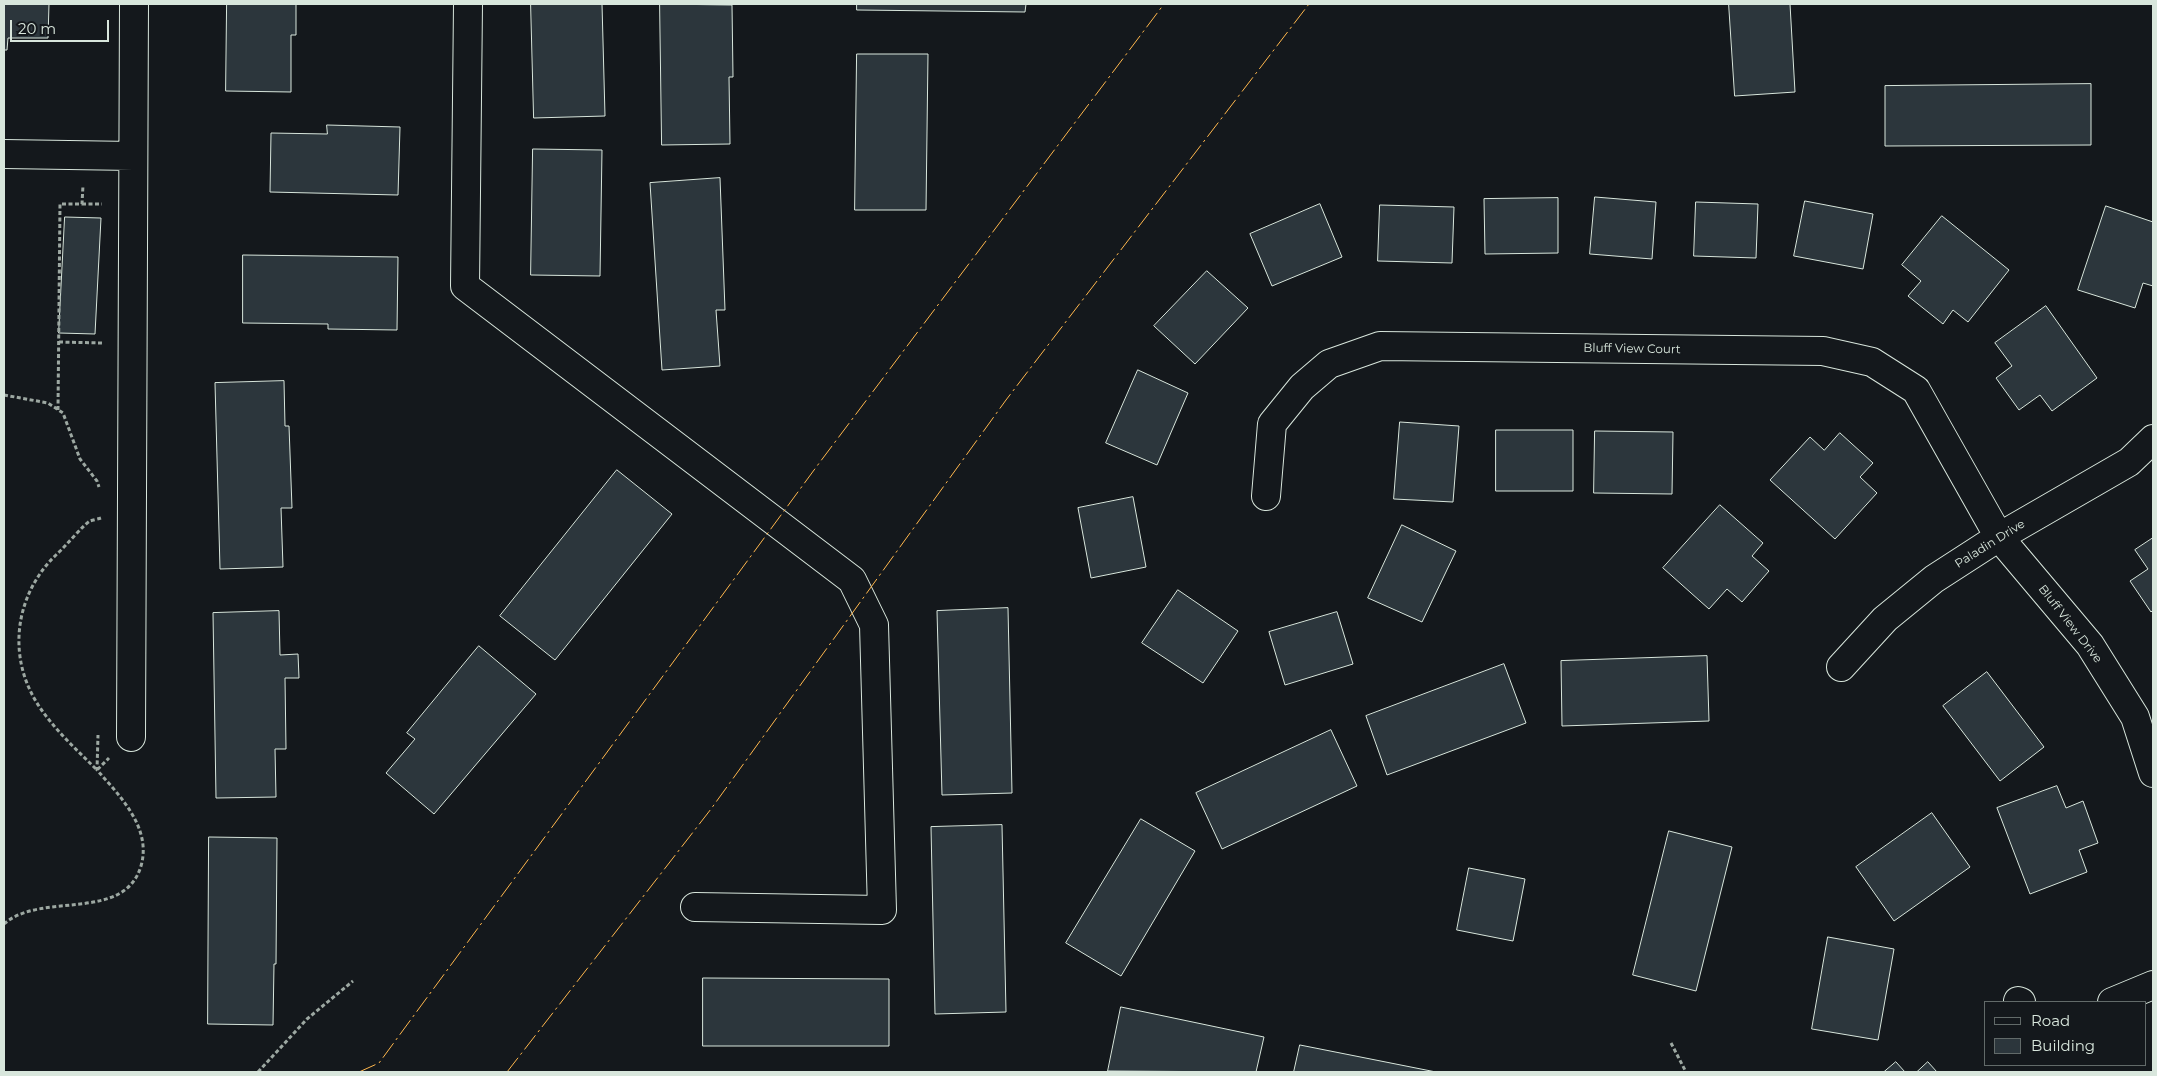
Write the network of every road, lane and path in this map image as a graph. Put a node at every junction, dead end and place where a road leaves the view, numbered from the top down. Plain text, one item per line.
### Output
1 (134, 4) edge
2 (468, 4) edge
3 (4, 154) edge
4 (83, 155) junction
5 (134, 156) junction
6 (59, 342) junction
7 (132, 343) junction
8 (4, 395) edge
9 (58, 410) junction
10 (2153, 439) edge
11 (101, 490) dead end
12 (1266, 496) dead end
13 (103, 527) dead end
14 (1999, 537) junction
15 (1840, 668) dead end
16 (98, 731) dead end
17 (131, 737) dead end
18 (97, 770) junction
19 (2153, 773) edge
20 (695, 907) dead end
21 (4, 924) edge
22 (353, 981) dead end
23 (2153, 985) edge
24 (2114, 1001) edge
25 (1671, 1043) dead end
26 (258, 1072) edge
27 (1686, 1072) edge

1 - 5 street
2 - 20 street
3 - 4 street
4 - 5 street
4 - 6 path
5 - 7 street
6 - 7 path
6 - 9 path
7 - 17 street
8 - 9 path
9 - 11 path
10 - 14 street, Paladin Drive
12 - 14 street, Bluff View Court
13 - 18 path
14 - 15 street, Paladin Drive
14 - 19 street, Bluff View Drive
16 - 18 path
18 - 21 path
22 - 26 path
23 - 24 street
25 - 27 path

